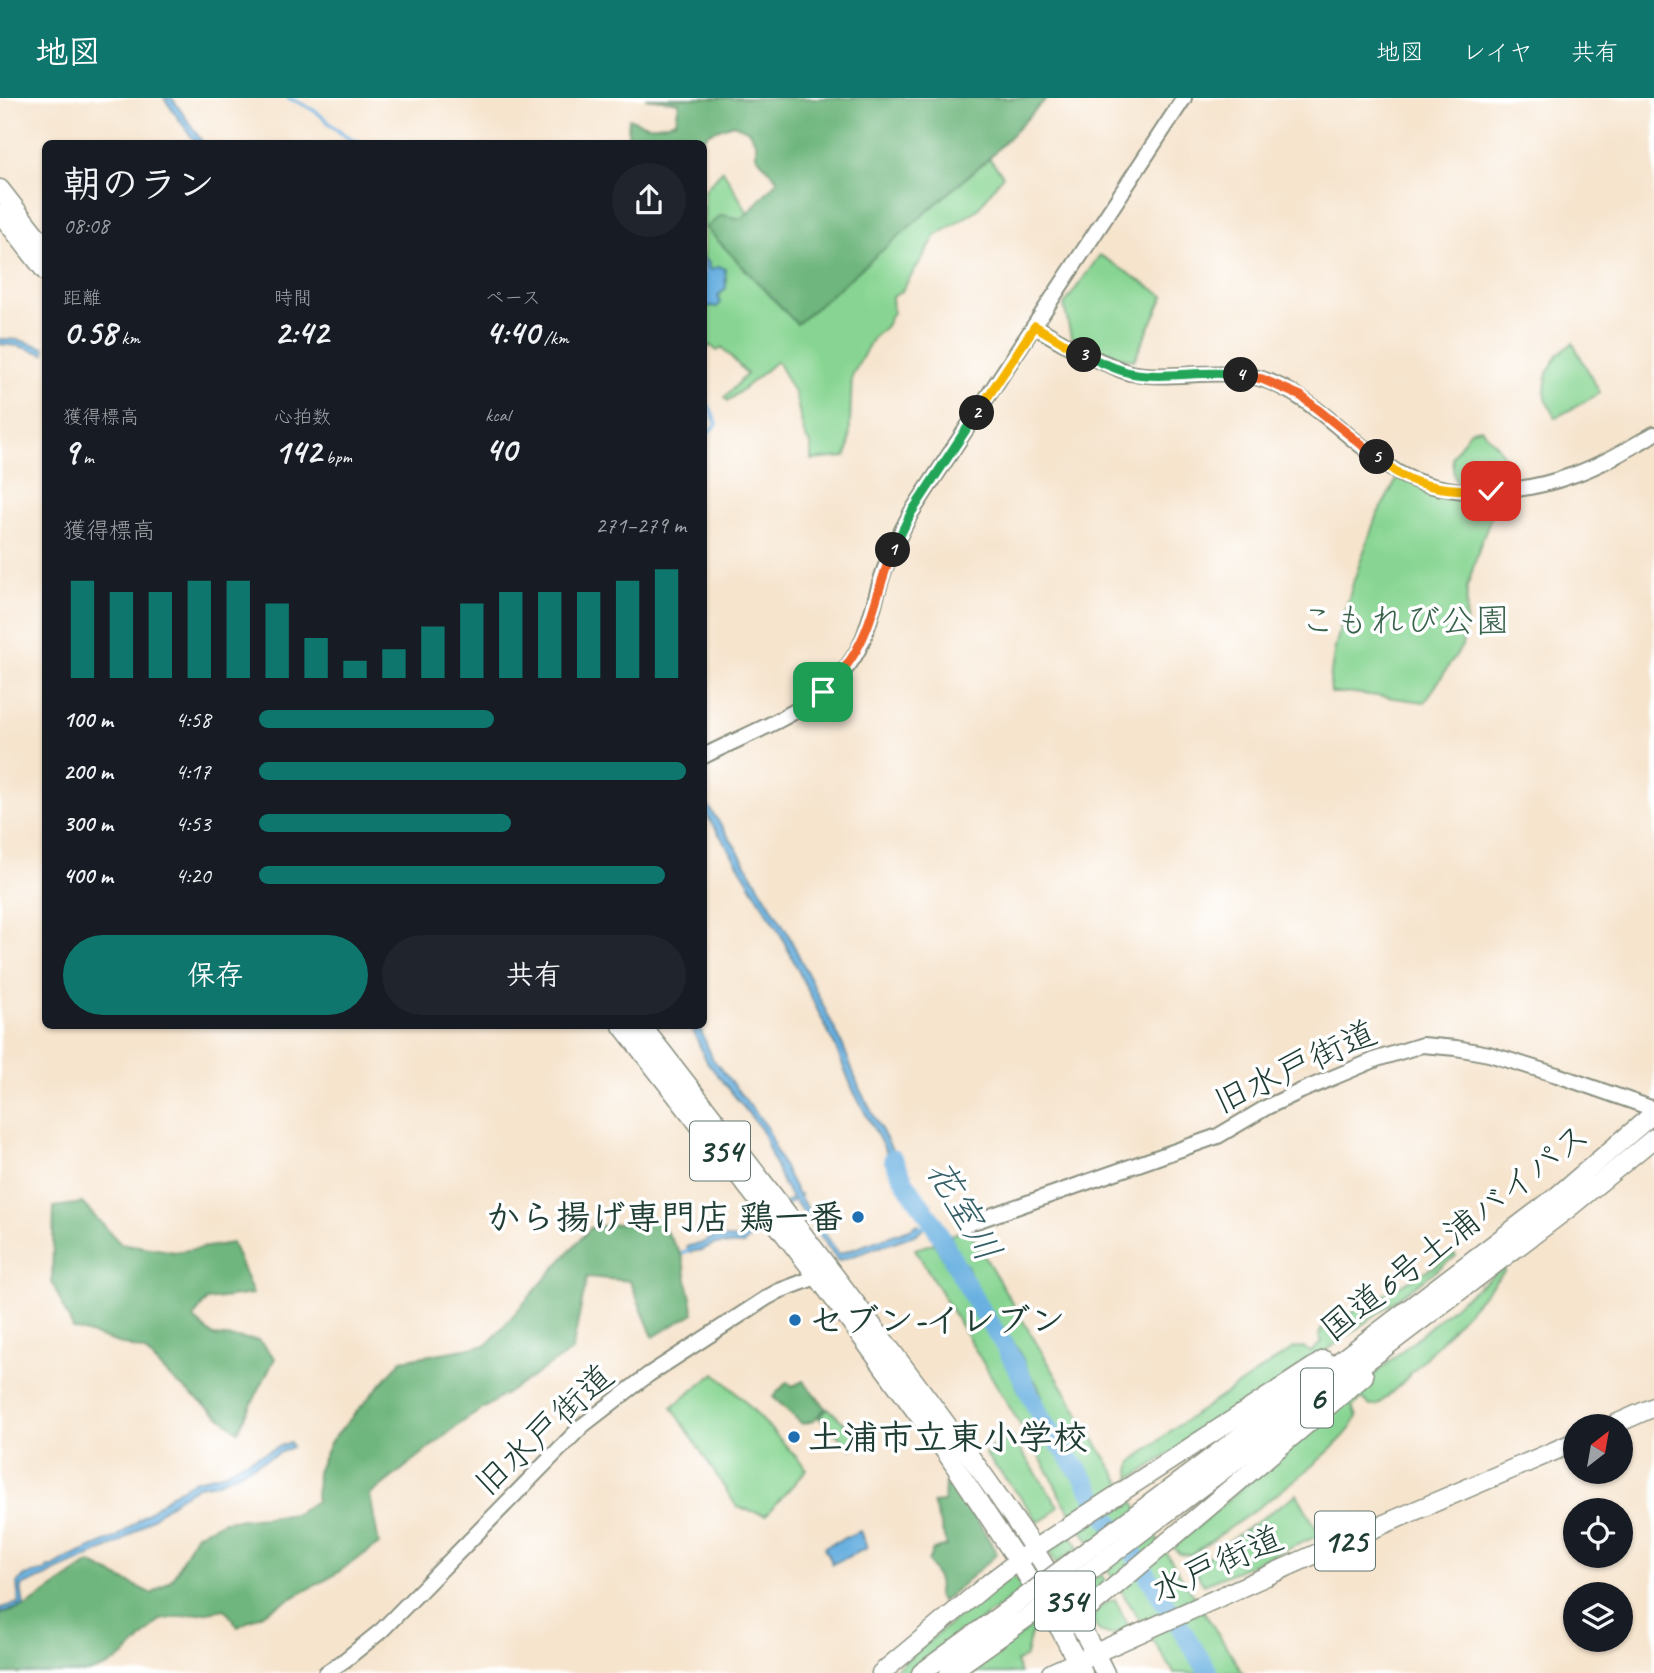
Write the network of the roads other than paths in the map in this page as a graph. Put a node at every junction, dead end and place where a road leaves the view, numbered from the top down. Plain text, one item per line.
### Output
1 (1184, 98) edge
2 (0, 188) edge
3 (0, 213) edge
4 (42, 243) edge
5 (42, 267) edge
6 (1035, 326) junction
7 (1654, 434) edge
8 (707, 754) edge
9 (624, 1029) edge
10 (644, 1029) edge
11 (1650, 1109) edge
12 (1654, 1139) edge
13 (965, 1225) dead end
14 (1488, 1269) junction
15 (824, 1273) junction
16 (1450, 1278) junction
17 (1654, 1408) edge
18 (1633, 1417) edge
19 (1563, 1447) edge
20 (1142, 1521) junction
21 (1034, 1549) junction
22 (1018, 1561) junction
23 (1030, 1604) junction
24 (1076, 1619) junction
25 (1061, 1631) junction
26 (1095, 1653) junction
27 (1080, 1667) edge
28 (326, 1673) edge
29 (881, 1673) edge
30 (921, 1673) edge
31 (949, 1673) edge
32 (1051, 1673) edge
33 (1105, 1673) edge

1 - 6 street
2 - 4 highway
3 - 5 highway
6 - 7 street
6 - 8 street
9 - 15 highway, 354
10 - 15 highway, 354
11 - 13 street, 旧水戸街道
11 - 16 highway, 国道6号土浦バイパス / 6
12 - 14 highway, 国道6号土浦バイパス / 6
14 - 20 highway, 国道6号土浦バイパス / 6
14 - 24 highway
15 - 21 highway, 354
15 - 22 highway, 354
15 - 28 street, 旧水戸街道
16 - 20 highway, 国道6号土浦バイパス / 6
16 - 21 highway
17 - 18 highway
19 - 26 highway, 水戸街道 / 125
20 - 23 highway, 国道6号土浦バイパス / 6, bridge
21 - 22 highway
21 - 24 highway, 354
22 - 25 highway, 354
22 - 29 highway
23 - 30 highway, 国道6号土浦バイパス / 6
23 - 31 highway, 国道6号土浦バイパス / 6
24 - 25 highway
24 - 26 highway, 354
25 - 27 highway, 354
26 - 27 highway, 水戸街道 / 125
26 - 33 highway
27 - 32 highway, 水戸街道

